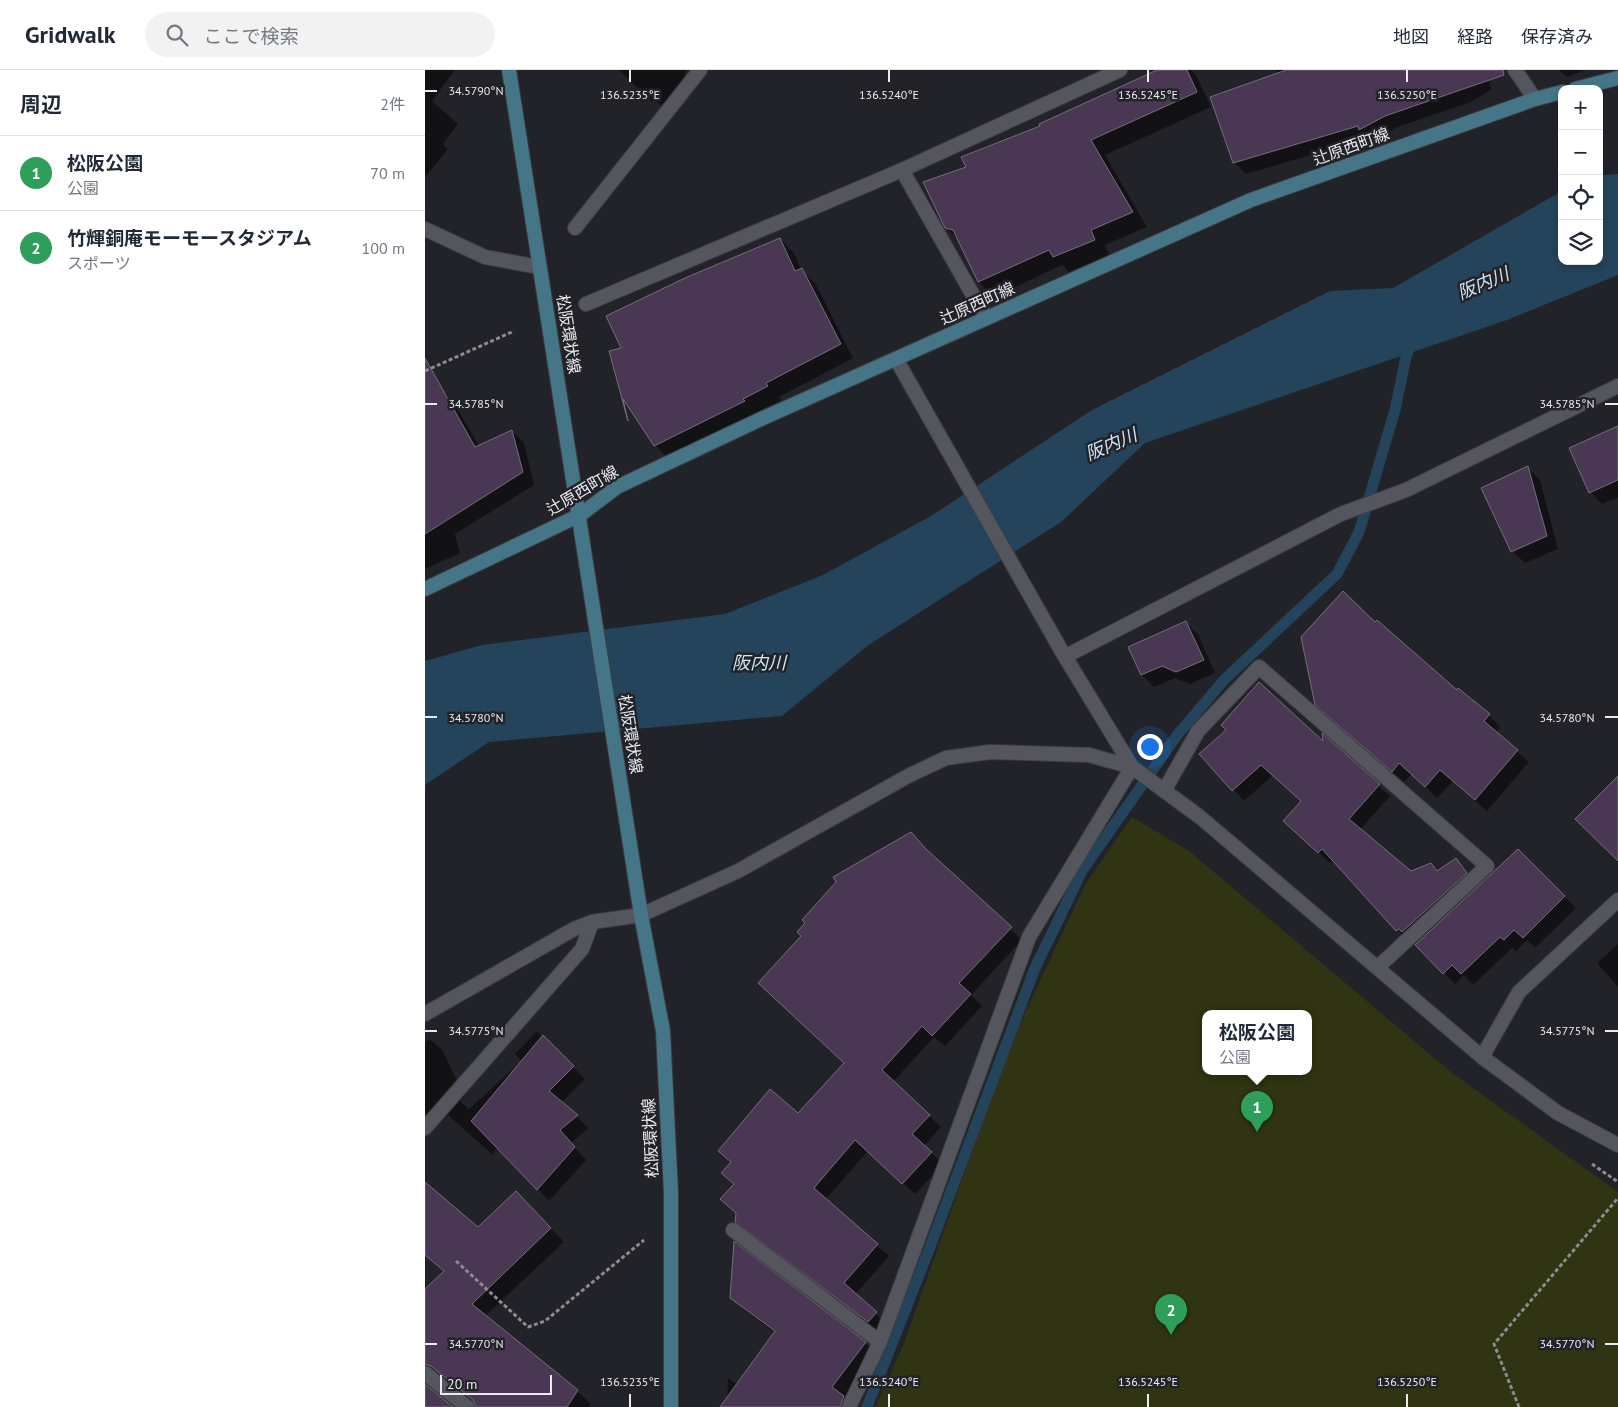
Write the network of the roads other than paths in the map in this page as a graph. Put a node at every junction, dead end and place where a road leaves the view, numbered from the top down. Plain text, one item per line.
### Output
1 (509, 70) edge
2 (700, 70) edge
3 (1121, 70) edge
4 (1515, 70) edge
5 (1618, 78) edge
6 (1591, 85) edge
7 (1558, 93) edge
8 (1535, 99) junction
9 (902, 170) junction
10 (575, 228) dead end
11 (425, 229) edge
12 (539, 267) junction
13 (586, 304) dead end
14 (986, 318) junction
15 (895, 359) junction
16 (1618, 386) edge
17 (580, 516) junction
18 (425, 589) edge
19 (1063, 653) junction
20 (1134, 769) junction
21 (1162, 790) junction
22 (1618, 900) edge
23 (641, 915) junction
24 (592, 922) junction
25 (1378, 967) junction
26 (425, 1014) edge
27 (1482, 1057) junction
28 (425, 1128) edge
29 (1618, 1145) edge
30 (733, 1230) dead end
31 (880, 1342) junction
32 (425, 1373) edge
33 (467, 1407) edge
34 (671, 1407) edge
35 (849, 1407) edge

1 - 12 main road, 松阪環状線
2 - 10 street
3 - 9 street
4 - 8 street
5 - 6 main road
7 - 8 main road, 辻原西町線
8 - 14 main road, 辻原西町線
9 - 13 street
9 - 14 street
11 - 12 street
12 - 17 main road, 松阪環状線
14 - 15 main road, 辻原西町線
15 - 17 main road, 辻原西町線
15 - 19 street
16 - 19 street
17 - 18 main road, 辻原西町線
17 - 23 main road, 松阪環状線
19 - 20 street
20 - 21 street
20 - 23 street
20 - 31 street
21 - 25 street
21 - 25 street
22 - 27 street
23 - 24 street
23 - 34 main road, 松阪環状線
24 - 26 street
24 - 28 street
25 - 27 street
27 - 29 street
30 - 31 street
31 - 35 street
32 - 33 street

